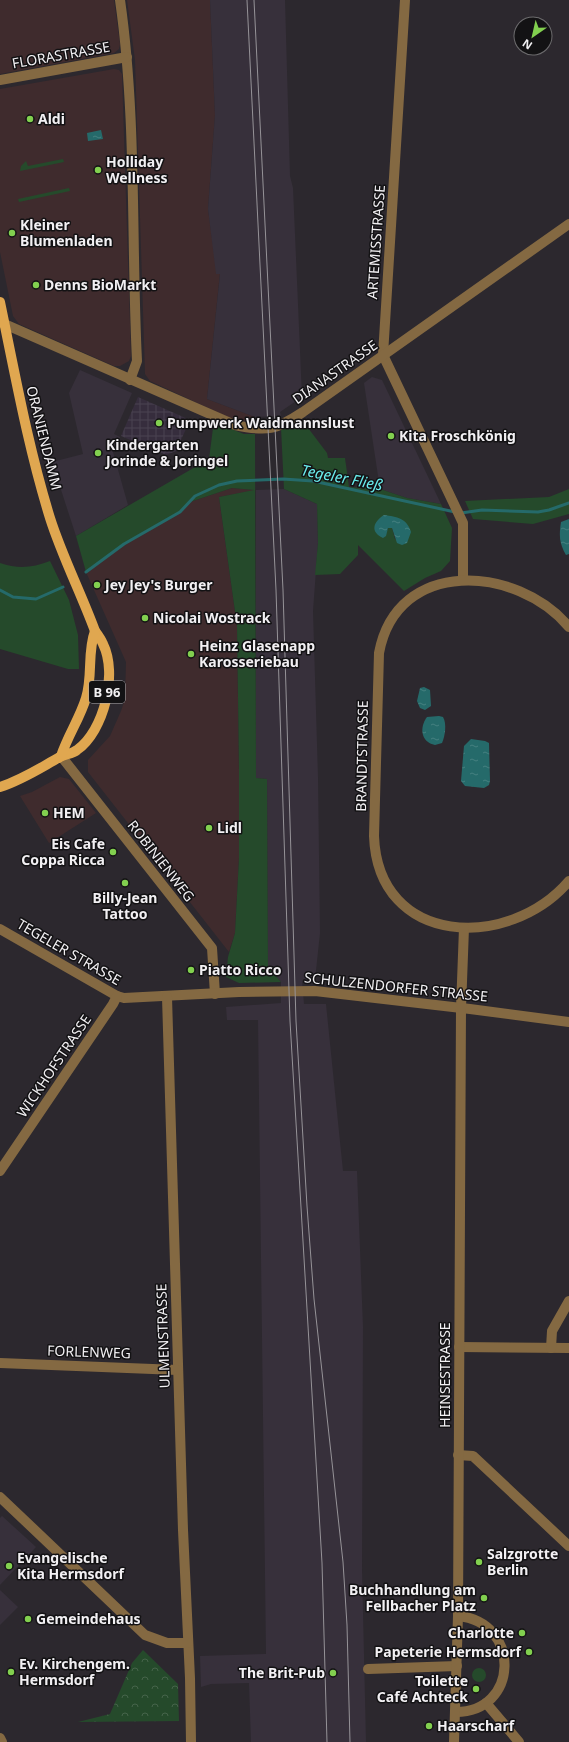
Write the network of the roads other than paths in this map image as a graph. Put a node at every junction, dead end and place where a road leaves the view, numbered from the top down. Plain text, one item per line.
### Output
1 (120, 0) edge
2 (405, 0) edge
3 (127, 57) junction
4 (0, 80) edge
5 (569, 224) edge
6 (0, 302) edge
7 (2, 324) edge
8 (383, 355) junction
9 (130, 380) junction
10 (463, 580) junction
11 (569, 627) edge
12 (95, 631) junction
13 (61, 756) junction
14 (0, 787) edge
15 (569, 882) edge
16 (464, 928) junction
17 (0, 929) edge
18 (218, 994) junction
19 (117, 996) junction
20 (167, 997) junction
21 (461, 1008) junction
22 (569, 1022) edge
23 (0, 1171) edge
24 (569, 1300) edge
25 (459, 1347) junction
26 (551, 1348) junction
27 (569, 1348) edge
28 (0, 1363) edge
29 (178, 1370) junction
30 (458, 1455) junction
31 (0, 1497) edge
32 (569, 1546) edge
33 (458, 1616) junction
34 (188, 1643) junction
35 (457, 1666) junction
36 (368, 1669) dead end
37 (486, 1703) junction
38 (455, 1712) junction
39 (0, 1738) edge
40 (2, 1742) edge
41 (191, 1742) edge
42 (454, 1742) edge
43 (519, 1742) edge

1 - 3 street
2 - 8 street, ARTEMISSTRASSE
3 - 4 street, FLORASTRASSE
3 - 9 street
5 - 8 street, DIANASTRASSE
6 - 7 main road, ORANIENDAMM / B 96
7 - 9 street, DIANASTRASSE
7 - 12 main road, ORANIENDAMM / B 96
8 - 9 street, DIANASTRASSE
8 - 10 street, ARTEMISSTRASSE
10 - 11 street, BRANDTSTRASSE
10 - 16 street, BRANDTSTRASSE
12 - 13 main road, B 96
12 - 13 main road, B 96
13 - 14 main road, B 96
13 - 18 street, ROBINIENWEG
15 - 16 street, BRANDTSTRASSE
16 - 21 street
17 - 19 street, TEGELER STRASSE
18 - 20 street, TEGELER STRASSE
18 - 21 street, SCHULZENDORFER STRASSE
19 - 20 street, TEGELER STRASSE
19 - 23 street, WICKHOFSTRASSE
20 - 29 street, ULMENSTRASSE
21 - 22 street, SCHULZENDORFER STRASSE
21 - 25 street, HEINSESTRASSE
24 - 26 street
25 - 26 street
25 - 30 street, HEINSESTRASSE
26 - 27 street
28 - 29 street, FORLENWEG
29 - 34 street, ULMENSTRASSE
30 - 32 street
30 - 33 street, HEINSESTRASSE
31 - 34 street
33 - 35 street, HEINSESTRASSE
33 - 37 street
34 - 41 street, ULMENSTRASSE
35 - 36 street
35 - 38 street, HEINSESTRASSE
37 - 38 street
37 - 43 street
38 - 42 street, HEINSESTRASSE
39 - 40 street

